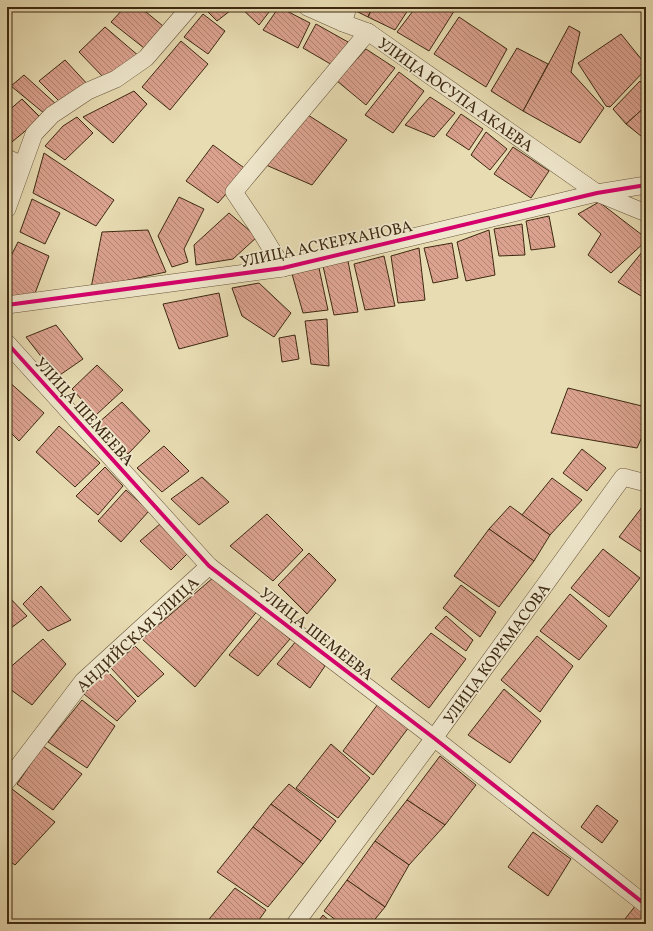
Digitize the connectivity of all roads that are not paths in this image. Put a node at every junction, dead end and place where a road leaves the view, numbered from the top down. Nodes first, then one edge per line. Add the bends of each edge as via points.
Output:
1 (190, 7) edge
2 (307, 7) edge
3 (346, 15) edge
4 (368, 32) junction
5 (14, 162) edge
6 (646, 185) edge
7 (597, 193) junction
8 (7, 209) edge
9 (646, 213) edge
10 (283, 268) junction
11 (7, 305) edge
12 (7, 343) edge
13 (646, 483) edge
14 (209, 566) junction
15 (434, 738) junction
16 (7, 781) edge
17 (646, 906) edge
18 (295, 924) edge

1 - 5 street via 146,58 116,79 88,91 52,115 34,134
2 - 3 street, УЛИЦА ЮСУПА АКАЕВА
3 - 4 street, УЛИЦА ЮСУПА АКАЕВА
4 - 7 street, УЛИЦА ЮСУПА АКАЕВА
4 - 10 street via 234,192
5 - 8 street
6 - 7 street, УЛИЦА АСКЕРХАНОВА
7 - 9 street, УЛИЦА ЮСУПА АКАЕВА
7 - 10 street, УЛИЦА АСКЕРХАНОВА
10 - 11 street, УЛИЦА АСКЕРХАНОВА
12 - 14 street, УЛИЦА ШЕМЕЕВА
13 - 15 street, УЛИЦА КОРКМАСОВА via 623,477
14 - 15 street, УЛИЦА ШЕМЕЕВА
14 - 16 street, АНДИЙСКАЯ УЛИЦА via 83,681
15 - 17 street, УЛИЦА ШЕМЕЕВА
15 - 18 street, УЛИЦА КОРКМАСОВА

